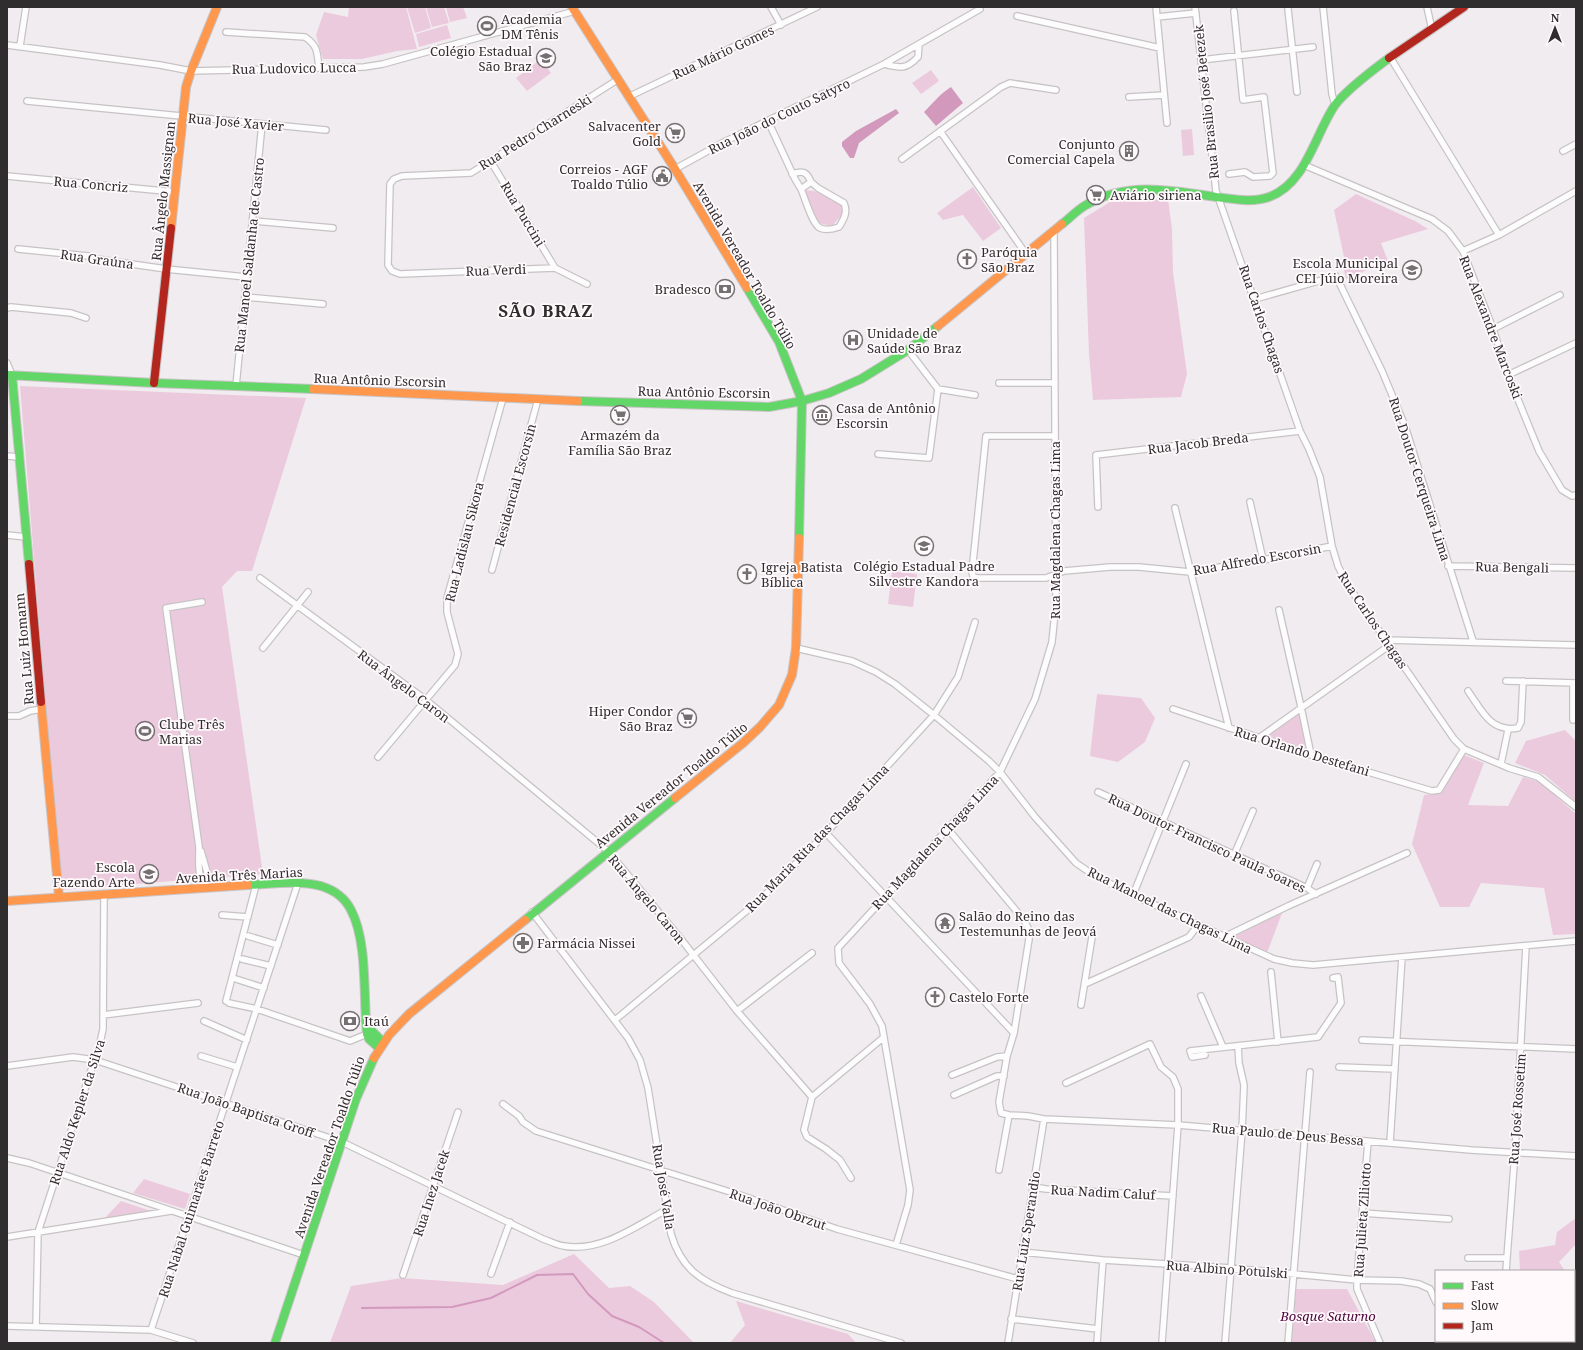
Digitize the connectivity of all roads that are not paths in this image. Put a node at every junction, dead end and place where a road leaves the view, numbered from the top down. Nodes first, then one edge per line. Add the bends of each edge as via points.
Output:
1 (26, 7) edge
2 (217, 7) edge
3 (771, 7) edge
4 (817, 7) edge
5 (1156, 7) edge
6 (1323, 7) edge
7 (1428, 7) edge
8 (1464, 7) edge
9 (574, 9) edge
10 (980, 9) dead end
11 (1288, 9) dead end
12 (1196, 10) edge
13 (1234, 11) dead end
14 (1017, 16) dead end
15 (1157, 17) junction
16 (781, 24) junction
17 (1432, 30) junction
18 (226, 32) dead end
19 (919, 44) junction
20 (7, 45) edge
21 (20, 46) junction
22 (1313, 47) dead end
23 (1160, 48) junction
24 (1292, 49) junction
25 (1238, 56) junction
26 (1390, 57) junction
27 (1201, 60) junction
28 (884, 64) junction
29 (319, 68) junction
30 (191, 71) junction
31 (617, 80) junction
32 (1056, 90) dead end
33 (1297, 92) dead end
34 (1164, 94) junction
35 (628, 97) junction
36 (1129, 97) dead end
37 (27, 102) dead end
38 (1335, 104) junction
39 (183, 117) junction
40 (768, 121) junction
41 (1167, 123) dead end
42 (262, 124) junction
43 (326, 130) dead end
44 (940, 131) junction
45 (1576, 144) edge
46 (1563, 151) dead end
47 (902, 159) dead end
48 (490, 160) junction
49 (1304, 165) junction
50 (675, 169) junction
51 (792, 174) junction
52 (1229, 174) dead end
53 (7, 176) edge
54 (811, 182) junction
55 (801, 188) junction
56 (1576, 191) edge
57 (174, 192) junction
58 (1218, 197) junction
59 (253, 221) junction
60 (333, 228) dead end
61 (1054, 230) junction
62 (1499, 235) junction
63 (18, 249) dead end
64 (1463, 251) junction
65 (1026, 254) junction
66 (555, 268) junction
67 (166, 269) junction
68 (400, 274) joint
69 (246, 277) junction
70 (587, 284) dead end
71 (1560, 295) dead end
72 (245, 297) junction
73 (1255, 299) junction
74 (323, 304) dead end
75 (7, 308) edge
76 (86, 318) dead end
77 (1493, 329) junction
78 (1576, 343) edge
79 (908, 350) junction
80 (7, 363) edge
81 (9, 375) edge
82 (1508, 375) junction
83 (154, 383) junction
84 (999, 383) dead end
85 (1055, 383) junction
86 (236, 386) junction
87 (938, 389) junction
88 (975, 395) dead end
89 (503, 398) junction
90 (538, 399) junction
91 (802, 401) junction
92 (1300, 431) junction
93 (1055, 436) junction
94 (878, 454) dead end
95 (7, 456) edge
96 (19, 457) junction
97 (1576, 495) edge
98 (1250, 502) dead end
99 (1098, 507) dead end
100 (1175, 508) dead end
101 (7, 535) edge
102 (26, 537) junction
103 (1332, 546) junction
104 (1263, 560) junction
105 (1448, 566) junction
106 (1576, 568) edge
107 (492, 570) dead end
108 (1190, 572) junction
109 (1056, 574) junction
110 (260, 578) dead end
111 (308, 592) dead end
112 (202, 602) dead end
113 (297, 606) junction
114 (1279, 610) dead end
115 (975, 622) dead end
116 (1473, 641) junction
117 (1388, 642) junction
118 (1576, 645) edge
119 (263, 648) dead end
120 (796, 648) junction
121 (1506, 681) dead end
122 (1523, 681) junction
123 (1575, 683) edge
124 (1468, 691) dead end
125 (426, 700) junction
126 (1301, 707) junction
127 (42, 709) junction
128 (1172, 709) dead end
129 (934, 715) junction
130 (7, 716) edge
131 (1573, 720) dead end
132 (1229, 728) junction
133 (1508, 730) junction
134 (1259, 738) junction
135 (1464, 749) junction
136 (1310, 755) junction
137 (378, 757) dead end
138 (1186, 764) dead end
139 (1501, 764) junction
140 (1000, 772) junction
141 (1098, 792) dead end
142 (1576, 807) edge
143 (1253, 811) dead end
144 (1163, 822) junction
145 (947, 828) junction
146 (826, 833) junction
147 (608, 852) junction
148 (1407, 853) dead end
149 (1234, 855) junction
150 (1317, 864) dead end
151 (298, 883) junction
152 (256, 885) junction
153 (205, 888) junction
154 (1307, 888) junction
155 (1316, 894) junction
156 (104, 895) junction
157 (1133, 895) junction
158 (885, 896) junction
159 (59, 897) junction
160 (7, 901) edge
161 (532, 912) junction
162 (222, 915) dead end
163 (248, 918) junction
164 (1198, 925) junction
165 (248, 936) dead end
166 (1092, 937) dead end
167 (1224, 937) junction
168 (1576, 941) edge
169 (278, 945) junction
170 (1526, 946) junction
171 (812, 953) dead end
172 (694, 956) junction
173 (1402, 957) junction
174 (242, 959) dead end
175 (271, 966) junction
176 (1271, 972) dead end
177 (1333, 978) dead end
178 (236, 979) dead end
179 (1085, 984) junction
180 (264, 988) junction
181 (1202, 996) dead end
182 (198, 1003) dead end
183 (1082, 1005) dead end
184 (257, 1009) junction
185 (738, 1011) junction
186 (104, 1015) junction
187 (366, 1020) junction
188 (615, 1020) junction
189 (204, 1021) dead end
190 (367, 1034) junction
191 (1014, 1034) junction
192 (884, 1037) junction
193 (247, 1040) junction
194 (1362, 1040) dead end
195 (1397, 1040) junction
196 (1278, 1042) junction
197 (381, 1045) junction
198 (1238, 1046) junction
199 (1521, 1046) junction
200 (1223, 1047) junction
201 (1576, 1050) edge
202 (1205, 1055) dead end
203 (202, 1056) dead end
204 (1007, 1056) junction
205 (94, 1060) junction
206 (7, 1066) edge
207 (238, 1067) junction
208 (1339, 1067) dead end
209 (1395, 1069) junction
210 (1310, 1072) dead end
211 (952, 1075) dead end
212 (1004, 1076) junction
213 (1066, 1083) dead end
214 (954, 1095) dead end
215 (812, 1097) junction
216 (226, 1104) junction
217 (503, 1104) dead end
218 (458, 1112) dead end
219 (1009, 1115) junction
220 (1044, 1119) junction
221 (1178, 1125) junction
222 (1242, 1131) junction
223 (1304, 1136) junction
224 (1368, 1141) junction
225 (342, 1142) junction
226 (1390, 1143) junction
227 (1515, 1152) junction
228 (1576, 1156) edge
229 (7, 1158) edge
230 (661, 1170) junction
231 (999, 1170) dead end
232 (58, 1173) junction
233 (851, 1178) dead end
234 (433, 1185) junction
235 (1033, 1187) junction
236 (1173, 1196) junction
237 (666, 1210) junction
238 (172, 1211) junction
239 (1362, 1212) junction
240 (188, 1216) junction
241 (1449, 1219) dead end
242 (510, 1222) junction
243 (38, 1232) junction
244 (7, 1237) edge
245 (896, 1245) junction
246 (1022, 1252) junction
247 (304, 1255) junction
248 (1468, 1258) dead end
249 (1506, 1258) junction
250 (1103, 1260) junction
251 (1169, 1265) junction
252 (1232, 1268) junction
253 (1506, 1270) edge
254 (491, 1274) dead end
255 (1293, 1274) junction
256 (403, 1275) dead end
257 (1018, 1279) junction
258 (1357, 1280) junction
259 (1435, 1300) edge
260 (1011, 1319) junction
261 (7, 1326) edge
262 (36, 1327) junction
263 (1098, 1329) junction
264 (151, 1330) junction
265 (193, 1343) edge
266 (275, 1343) edge
267 (901, 1343) edge
268 (1008, 1343) edge
269 (1097, 1343) edge
270 (1162, 1343) edge
271 (1225, 1343) edge
272 (1288, 1343) edge
273 (1380, 1343) edge

1 - 21 street
2 - 30 main road, Rua Ângelo Massignan
3 - 16 street
4 - 16 street, Rua Mário Gomes
5 - 15 street
6 - 38 street
7 - 17 street
8 - 17 main road, Rua Antônio Escorsin
9 - 29 street, Rua Ludovico Lucca via 383,64
9 - 31 main road, Avenida Vereador Toaldo Túlio
10 - 19 street, Rua João do Couto Satyro
11 - 24 street
12 - 15 street
12 - 27 street, Rua Brasilio José Betezek
13 - 25 street
14 - 23 street
15 - 23 street
16 - 35 street, Rua Mário Gomes
17 - 26 main road, Rua Antônio Escorsin
18 - 29 street via 305,37 314,43
19 - 28 street, Rua João do Couto Satyro
19 - 28 street via 918,57 911,65 900,68
20 - 21 street, Rua Ludovico Lucca
21 - 30 street, Rua Ludovico Lucca
22 - 24 street
23 - 34 street
24 - 25 street
24 - 33 street
25 - 27 street
25 - 52 street via 1243,100 1264,98 1273,173 1270,176 1253,177 1245,172
26 - 38 main road, Rua Antônio Escorsin via 1359,80
26 - 62 street
27 - 58 street, Rua Brasilio José Betezek
28 - 40 street, Rua João do Couto Satyro
29 - 30 street, Rua Ludovico Lucca
30 - 39 main road, Rua Ângelo Massignan via 186,87
31 - 35 main road, Avenida Vereador Toaldo Túlio
31 - 48 street, Rua Pedro Charneski
32 - 44 street via 1010,84 1001,87
34 - 36 street
34 - 41 street
35 - 50 main road, Avenida Vereador Toaldo Túlio
37 - 39 street, Rua José Xavier
38 - 49 main road, Rua Antônio Escorsin
39 - 42 street, Rua José Xavier
39 - 57 main road, Rua Ângelo Massignan
40 - 50 street, Rua João do Couto Satyro
40 - 51 street
42 - 43 street, Rua José Xavier
42 - 59 street, Rua Manoel Saldanha de Castro
44 - 47 street
44 - 65 street
45 - 46 street
48 - 66 street, Rua Puccini
48 - 68 street, Rua Pedro Charneski via 471,173 402,176 390,184 388,265 392,271
49 - 58 main road, Rua Antônio Escorsin via 1285,189 1269,197 1245,201
49 - 64 street, Rua Alexandre Marcoski via 1432,219 1448,231
50 - 91 main road, Avenida Vereador Toaldo Túlio via 779,342
51 - 54 street via 804,172
51 - 55 street
53 - 57 street, Rua Concriz
54 - 55 street
54 - 55 street via 844,203 845,216 839,227 830,230 820,228
56 - 62 street
57 - 67 main road, Rua Ângelo Massignan
58 - 61 main road, Rua Antônio Escorsin via 1152,189 1109,194 1085,205
58 - 73 street, Rua Carlos Chagas
59 - 60 street
59 - 69 street, Rua Manoel Saldanha de Castro
61 - 65 main road, Rua Antônio Escorsin
61 - 85 street, Rua Magdalena Chagas Lima
62 - 64 street
63 - 67 street, Rua Graúna via 88,256
64 - 77 street, Rua Alexandre Marcoski
65 - 79 main road, Rua Antônio Escorsin
66 - 68 street, Rua Verdi
66 - 70 street, Rua Verdi
67 - 69 street, Rua Graúna
67 - 83 main road, Rua Ângelo Massignan
69 - 72 street, Rua Manoel Saldanha de Castro
71 - 77 street
72 - 74 street
72 - 86 street, Rua Manoel Saldanha de Castro
73 - 92 street, Rua Carlos Chagas
73 - 105 street, Rua Doutor Cerqueira Lima via 1336,276 1382,371 1405,426
75 - 76 street via 70,313
77 - 82 street, Rua Alexandre Marcoski
78 - 82 street
79 - 87 street
79 - 91 main road, Rua Antônio Escorsin via 861,379
80 - 81 street
81 - 83 main road, Rua Antônio Escorsin
81 - 96 main road, Rua Luiz Homann
82 - 97 street, Rua Alexandre Marcoski via 1539,451 1562,490 1572,496
83 - 86 main road, Rua Antônio Escorsin
84 - 85 street
85 - 93 street, Rua Magdalena Chagas Lima
86 - 89 main road, Rua Antônio Escorsin
87 - 88 street
87 - 94 street via 929,458
89 - 90 main road, Rua Antônio Escorsin
89 - 125 street, Rua Ladislau Sikora via 447,598 447,612 458,654 455,665
90 - 91 main road, Rua Antônio Escorsin via 769,407
90 - 107 street, Residencial Escorsin
91 - 120 main road, Avenida Vereador Toaldo Túlio
92 - 99 street, Rua Jacob Breda via 1096,455
92 - 103 street, Rua Carlos Chagas via 1320,477
93 - 109 street, Rua Magdalena Chagas Lima
93 - 109 street, Rua Alfredo Escorsin via 986,436 972,572 977,578 1046,578
95 - 96 street
96 - 102 main road, Rua Luiz Homann
98 - 104 street
100 - 108 street
101 - 102 street
102 - 127 main road, Rua Luiz Homann
103 - 104 street, Rua Alfredo Escorsin
103 - 117 street, Rua Carlos Chagas via 1347,584
104 - 108 street, Rua Alfredo Escorsin
105 - 106 street, Rua Bengali
105 - 116 street, Rua Doutor Cerqueira Lima
108 - 109 street, Rua Alfredo Escorsin via 1110,566
108 - 132 street
109 - 140 street, Rua Magdalena Chagas Lima via 1055,622 1048,655 1035,699
110 - 113 street, Rua Ângelo Caron
111 - 113 street
112 - 153 street via 166,608 199,847 207,872
113 - 119 street
113 - 125 street, Rua Ângelo Caron
114 - 126 street
115 - 129 street, Rua Maria Rita das Chagas Lima via 958,676
116 - 117 street
116 - 118 street
117 - 126 street
117 - 135 street, Rua Carlos Chagas via 1454,739
120 - 129 street, Rua Manoel das Chagas Lima via 852,661 876,672
120 - 147 main road, Avenida Vereador Toaldo Túlio via 792,675 779,705 760,727
121 - 122 street
122 - 123 street
122 - 133 street via 1521,722 1518,728
123 - 131 street
124 - 133 street via 1490,723
125 - 137 street, Rua Ladislau Sikora
125 - 147 street, Rua Ângelo Caron
126 - 134 street
126 - 136 street
127 - 130 street via 30,710 19,716
127 - 159 main road, Rua Luiz Homann
128 - 132 street, Rua Orlando Destefani
129 - 140 street, Rua Manoel das Chagas Lima
129 - 146 street, Rua Maria Rita das Chagas Lima
132 - 134 street, Rua Orlando Destefani
133 - 139 street
134 - 136 street, Rua Orlando Destefani
135 - 136 street, Rua Orlando Destefani via 1439,790 1432,791
135 - 139 street, Rua Carlos Chagas
138 - 144 street
139 - 142 street, Rua Carlos Chagas via 1538,777
140 - 145 street, Rua Magdalena Chagas Lima
140 - 157 street, Rua Manoel das Chagas Lima via 1076,863 1094,876
141 - 144 street, Rua Doutor Francisco Paula Soares
143 - 149 street
144 - 149 street, Rua Doutor Francisco Paula Soares
144 - 157 street
145 - 158 street, Rua Magdalena Chagas Lima
145 - 191 street via 1028,928 1029,938
146 - 158 street
146 - 172 street, Rua Maria Rita das Chagas Lima via 761,900
147 - 161 main road, Avenida Vereador Toaldo Túlio
147 - 172 street, Rua Ângelo Caron
148 - 155 street
149 - 154 street, Rua Doutor Francisco Paula Soares
150 - 154 street
151 - 152 main road, Avenida Três Marias
151 - 169 street, Rua Nabal Guimarães Barreto
151 - 187 main road, Avenida Três Marias via 334,892 352,910 359,936
152 - 153 main road, Avenida Três Marias
152 - 163 street
153 - 156 main road, Avenida Três Marias
154 - 155 street, Rua Doutor Francisco Paula Soares
155 - 167 street
156 - 159 main road, Avenida Três Marias
156 - 186 street, Rua Aldo Kepler da Silva
157 - 164 street, Rua Manoel das Chagas Lima
158 - 191 street
158 - 192 street, Rua Magdalena Chagas Lima via 838,948 839,964 870,1004 882,1026
159 - 160 main road, Avenida Três Marias
161 - 188 street, Rua José Valla
161 - 197 main road, Avenida Vereador Toaldo Túlio via 409,1013
162 - 163 street
163 - 184 street via 228,1002
164 - 167 street, Rua Manoel das Chagas Lima
164 - 179 street via 1189,937
165 - 169 street
166 - 179 street
167 - 173 street, Rua Manoel das Chagas Lima via 1292,964 1313,965
168 - 170 street, Rua Manoel das Chagas Lima
169 - 175 street, Rua Nabal Guimarães Barreto
170 - 173 street, Rua Manoel das Chagas Lima
170 - 199 street, Rua José Rossetim
171 - 185 street
172 - 185 street, Rua Ângelo Caron
172 - 188 street, Rua Maria Rita das Chagas Lima
173 - 195 street
174 - 175 street
175 - 180 street, Rua Nabal Guimarães Barreto
176 - 196 street
177 - 196 street via 1338,977 1341,1003 1318,1037
178 - 180 street
179 - 183 street
180 - 184 street, Rua Nabal Guimarães Barreto
181 - 200 street
182 - 186 street
184 - 190 street via 350,1041
184 - 193 street, Rua Nabal Guimarães Barreto
185 - 215 street, Rua Ângelo Caron
186 - 205 street, Rua Aldo Kepler da Silva via 102,1036
187 - 190 main road, Avenida Três Marias
187 - 197 main road, Avenida Três Marias
188 - 230 street, Rua José Valla via 635,1049 644,1073
189 - 193 street
190 - 197 main road via 369,1039
191 - 204 street
192 - 215 street
192 - 245 street via 910,1190
193 - 207 street, Rua Nabal Guimarães Barreto
194 - 195 street
195 - 199 street
195 - 209 street
196 - 198 street
197 - 225 main road, Avenida Vereador Toaldo Túlio via 366,1074
198 - 200 street
198 - 222 street via 1239,1066 1244,1085
199 - 201 street
199 - 227 street, Rua José Rossetim
200 - 202 street via 1190,1051 1192,1057
203 - 207 street
204 - 211 street via 997,1057
204 - 212 street
205 - 206 street, Rua João Baptista Groff via 73,1057
205 - 216 street, Rua João Baptista Groff
205 - 232 street, Rua Aldo Kepler da Silva
207 - 216 street, Rua Nabal Guimarães Barreto
208 - 209 street
209 - 226 street
210 - 223 street
212 - 214 street via 997,1076
212 - 219 street, Rua Paulo de Deus Bessa via 999,1102 1001,1113
213 - 221 street via 1150,1044 1161,1067 1173,1077 1178,1089
215 - 233 street via 804,1130 806,1137 840,1160
216 - 225 street, Rua João Baptista Groff
216 - 240 street, Rua Nabal Guimarães Barreto
217 - 230 street, Rua João Obrzut via 540,1133
218 - 234 street, Rua Inez Jacek
219 - 220 street, Rua Paulo de Deus Bessa
219 - 231 street
220 - 221 street, Rua Paulo de Deus Bessa
220 - 235 street, Rua Luiz Sperandio
221 - 222 street, Rua Paulo de Deus Bessa
221 - 236 street
222 - 223 street, Rua Paulo de Deus Bessa
222 - 252 street
223 - 224 street, Rua Paulo de Deus Bessa
223 - 255 street
224 - 226 street, Rua Paulo de Deus Bessa
224 - 239 street, Rua Julieta Ziliotto
225 - 234 street, Rua João Baptista Groff
225 - 247 main road, Avenida Vereador Toaldo Túlio
226 - 227 street, Rua Paulo de Deus Bessa
227 - 228 street, Rua Paulo de Deus Bessa
227 - 249 street, Rua José Rossetim
229 - 232 street
230 - 237 street, Rua José Valla
230 - 245 street, Rua João Obrzut via 837,1229
232 - 238 street
232 - 243 street, Rua Aldo Kepler da Silva
234 - 242 street, Rua João Baptista Groff
234 - 256 street, Rua Inez Jacek
235 - 236 street, Rua Nadim Caluf
235 - 246 street, Rua Luiz Sperandio
236 - 251 street
237 - 242 street, Rua João Baptista Groff via 619,1236 585,1246 563,1246 553,1243
237 - 267 street, Rua José Valla via 673,1240 682,1260 696,1276 732,1293
238 - 240 street
238 - 243 street
239 - 241 street
239 - 258 street, Rua Julieta Ziliotto
240 - 247 street
240 - 264 street, Rua Nabal Guimarães Barreto
242 - 254 street
243 - 244 street
243 - 262 street, Rua Aldo Kepler da Silva
245 - 257 street, Rua João Obrzut
246 - 250 street, Rua Albino Potulski
246 - 257 street, Rua Luiz Sperandio
247 - 266 main road, Avenida Vereador Toaldo Túlio
248 - 249 street
249 - 253 street, Rua José Rossetim
250 - 251 street, Rua Albino Potulski
250 - 263 street
251 - 252 street, Rua Albino Potulski
251 - 270 street
252 - 255 street, Rua Albino Potulski
252 - 271 street
255 - 258 street, Rua Albino Potulski
255 - 272 street
257 - 260 street, Rua Luiz Sperandio
258 - 259 street, Rua Albino Potulski via 1419,1284 1430,1289
258 - 273 street, Rua Julieta Ziliotto via 1358,1289
260 - 263 street
260 - 268 street, Rua Luiz Sperandio
261 - 262 street
262 - 264 street
263 - 269 street
264 - 265 street

